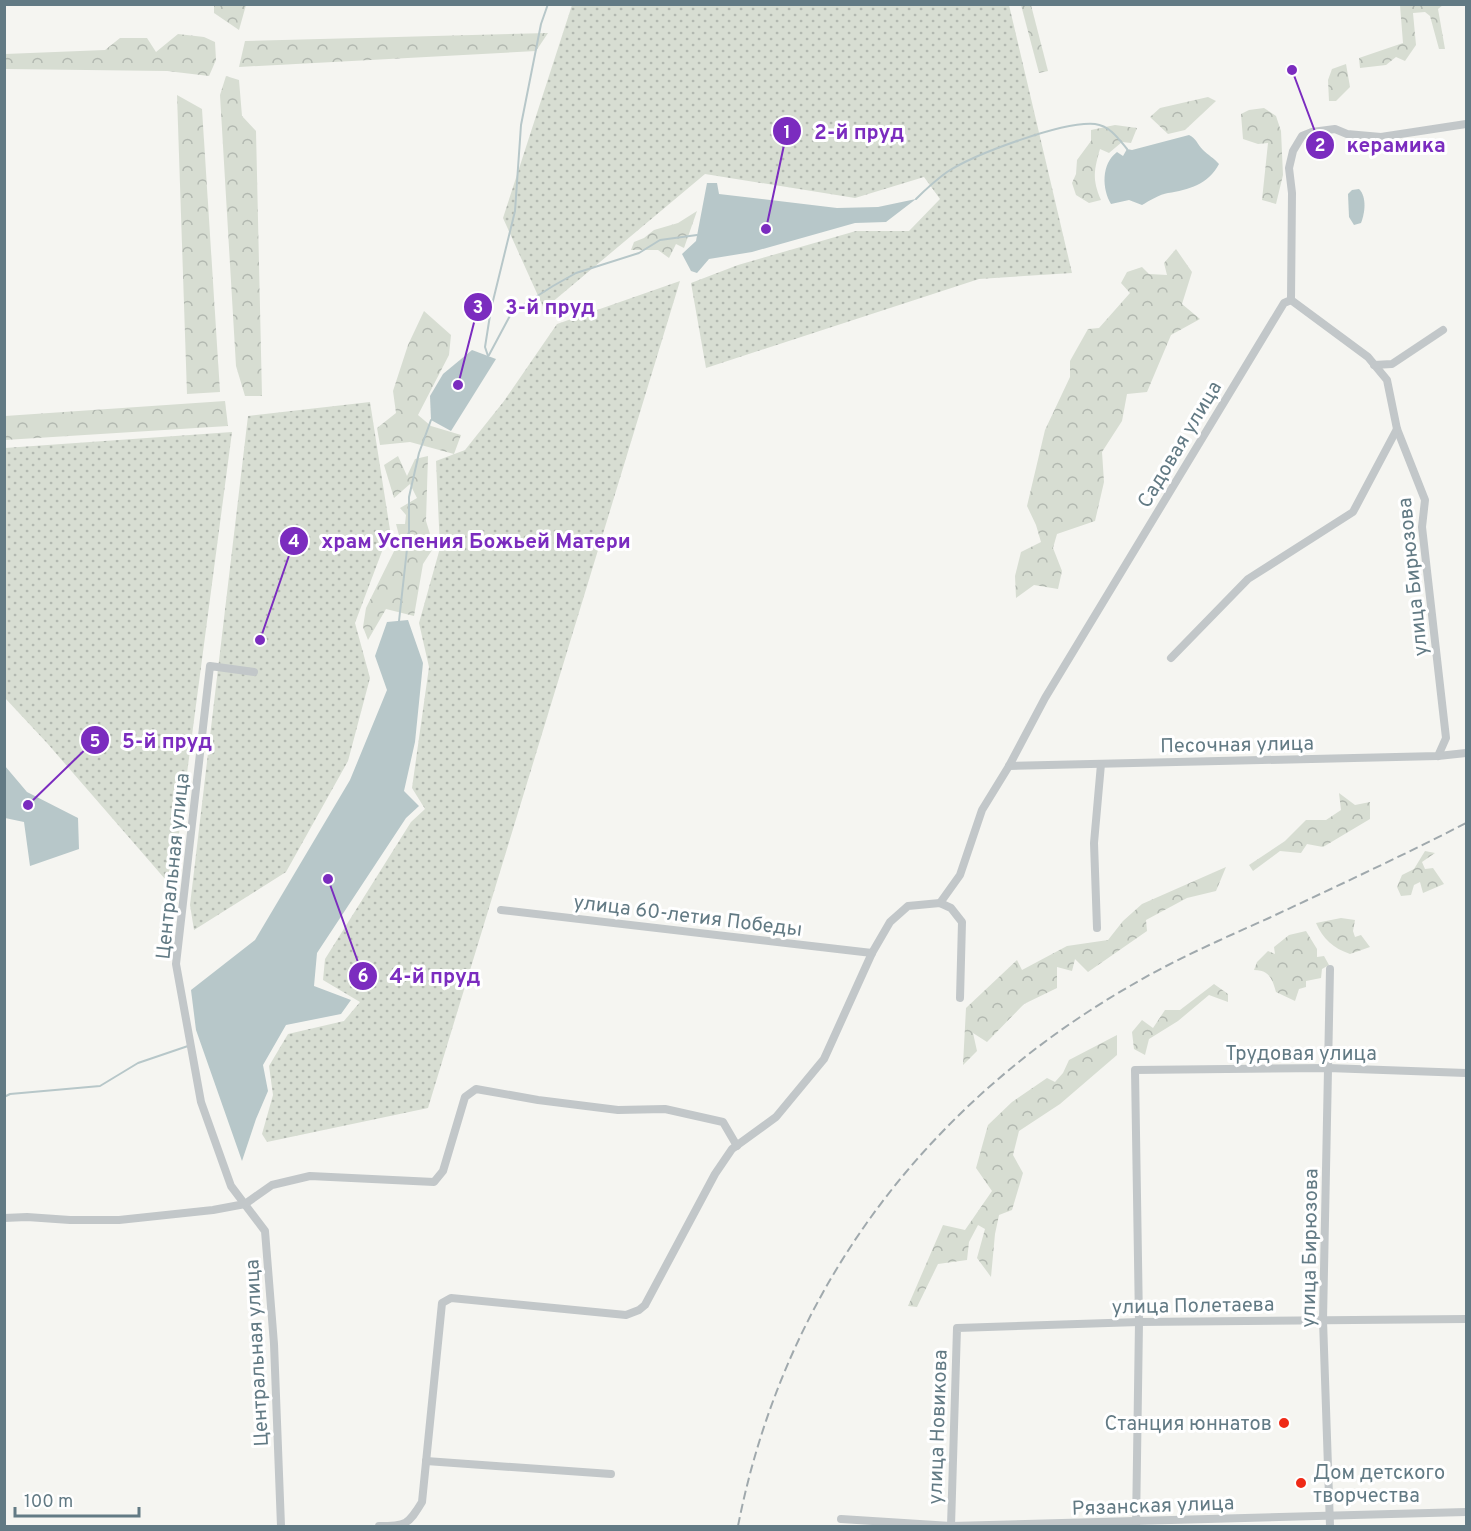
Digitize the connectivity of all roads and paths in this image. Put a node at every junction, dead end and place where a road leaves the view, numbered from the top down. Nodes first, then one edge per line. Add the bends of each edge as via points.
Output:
1 (1467, 124) edge
2 (1291, 300) junction
3 (1443, 330) dead end
4 (1374, 365) junction
5 (1397, 429) junction
6 (1172, 658) dead end
7 (254, 672) dead end
8 (1467, 753) edge
9 (1438, 756) junction
10 (1101, 764) junction
11 (1009, 766) junction
12 (940, 903) junction
13 (501, 910) dead end
14 (1097, 928) dead end
15 (872, 954) junction
16 (1330, 969) dead end
17 (960, 998) dead end
18 (1328, 1068) junction
19 (1467, 1073) edge
20 (737, 1146) junction
21 (245, 1204) junction
22 (4, 1218) edge
23 (1467, 1319) edge
24 (1323, 1320) junction
25 (1140, 1322) junction
26 (957, 1328) joint
27 (426, 1461) junction
28 (611, 1474) dead end
29 (1467, 1512) edge
30 (1330, 1516) junction
31 (841, 1519) dead end
32 (1136, 1524) edge
33 (951, 1526) edge
34 (281, 1527) edge
35 (379, 1527) edge
36 (1330, 1527) edge

1 - 2 street via 1381,137 1335,129 1302,136 1289,168
2 - 4 street, улица Бирюзова
2 - 11 street, Садовая улица via 1284,303 1259,343 1045,698
3 - 4 street via 1392,364
4 - 5 street, улица Бирюзова via 1387,380
5 - 6 street via 1353,512 1248,579
5 - 9 street, улица Бирюзова via 1425,500 1422,527 1446,738
7 - 21 street, Центральная улица via 210,666 176,964 201,1102 231,1186
8 - 9 street, Песочная улица
9 - 10 street, Песочная улица
10 - 11 street, Песочная улица
10 - 14 street via 1094,843
11 - 12 street, Садовая улица via 981,810 960,875
12 - 15 street via 908,906 890,922
12 - 17 street via 951,908 962,922
13 - 15 street, улица 60-летия Победы
15 - 20 street via 824,1059 776,1117
16 - 18 street, улица Бирюзова
18 - 19 street, Трудовая улица
18 - 24 street, улица Бирюзова
18 - 25 street, Трудовая улица via 1135,1070
20 - 21 street via 723,1122 708,1118 665,1109 618,1110 476,1089 465,1097 443,1171 434,1182 310,1176 272,1185
20 - 27 street via 715,1174 639,1310 626,1315 451,1298 442,1303
21 - 22 street via 119,1220
21 - 34 street, Центральная улица via 265,1232
23 - 24 street, улица Полетаева
24 - 25 street, улица Полетаева
24 - 30 street, улица Бирюзова
25 - 26 street, улица Полетаева
25 - 32 street
26 - 33 street, улица Новикова
27 - 28 street
27 - 35 street via 422,1502 410,1521
29 - 30 street, Рязанская улица
30 - 32 street, Рязанская улица
30 - 36 street, улица Бирюзова
31 - 33 street, Рязанская улица
32 - 33 street, Рязанская улица

